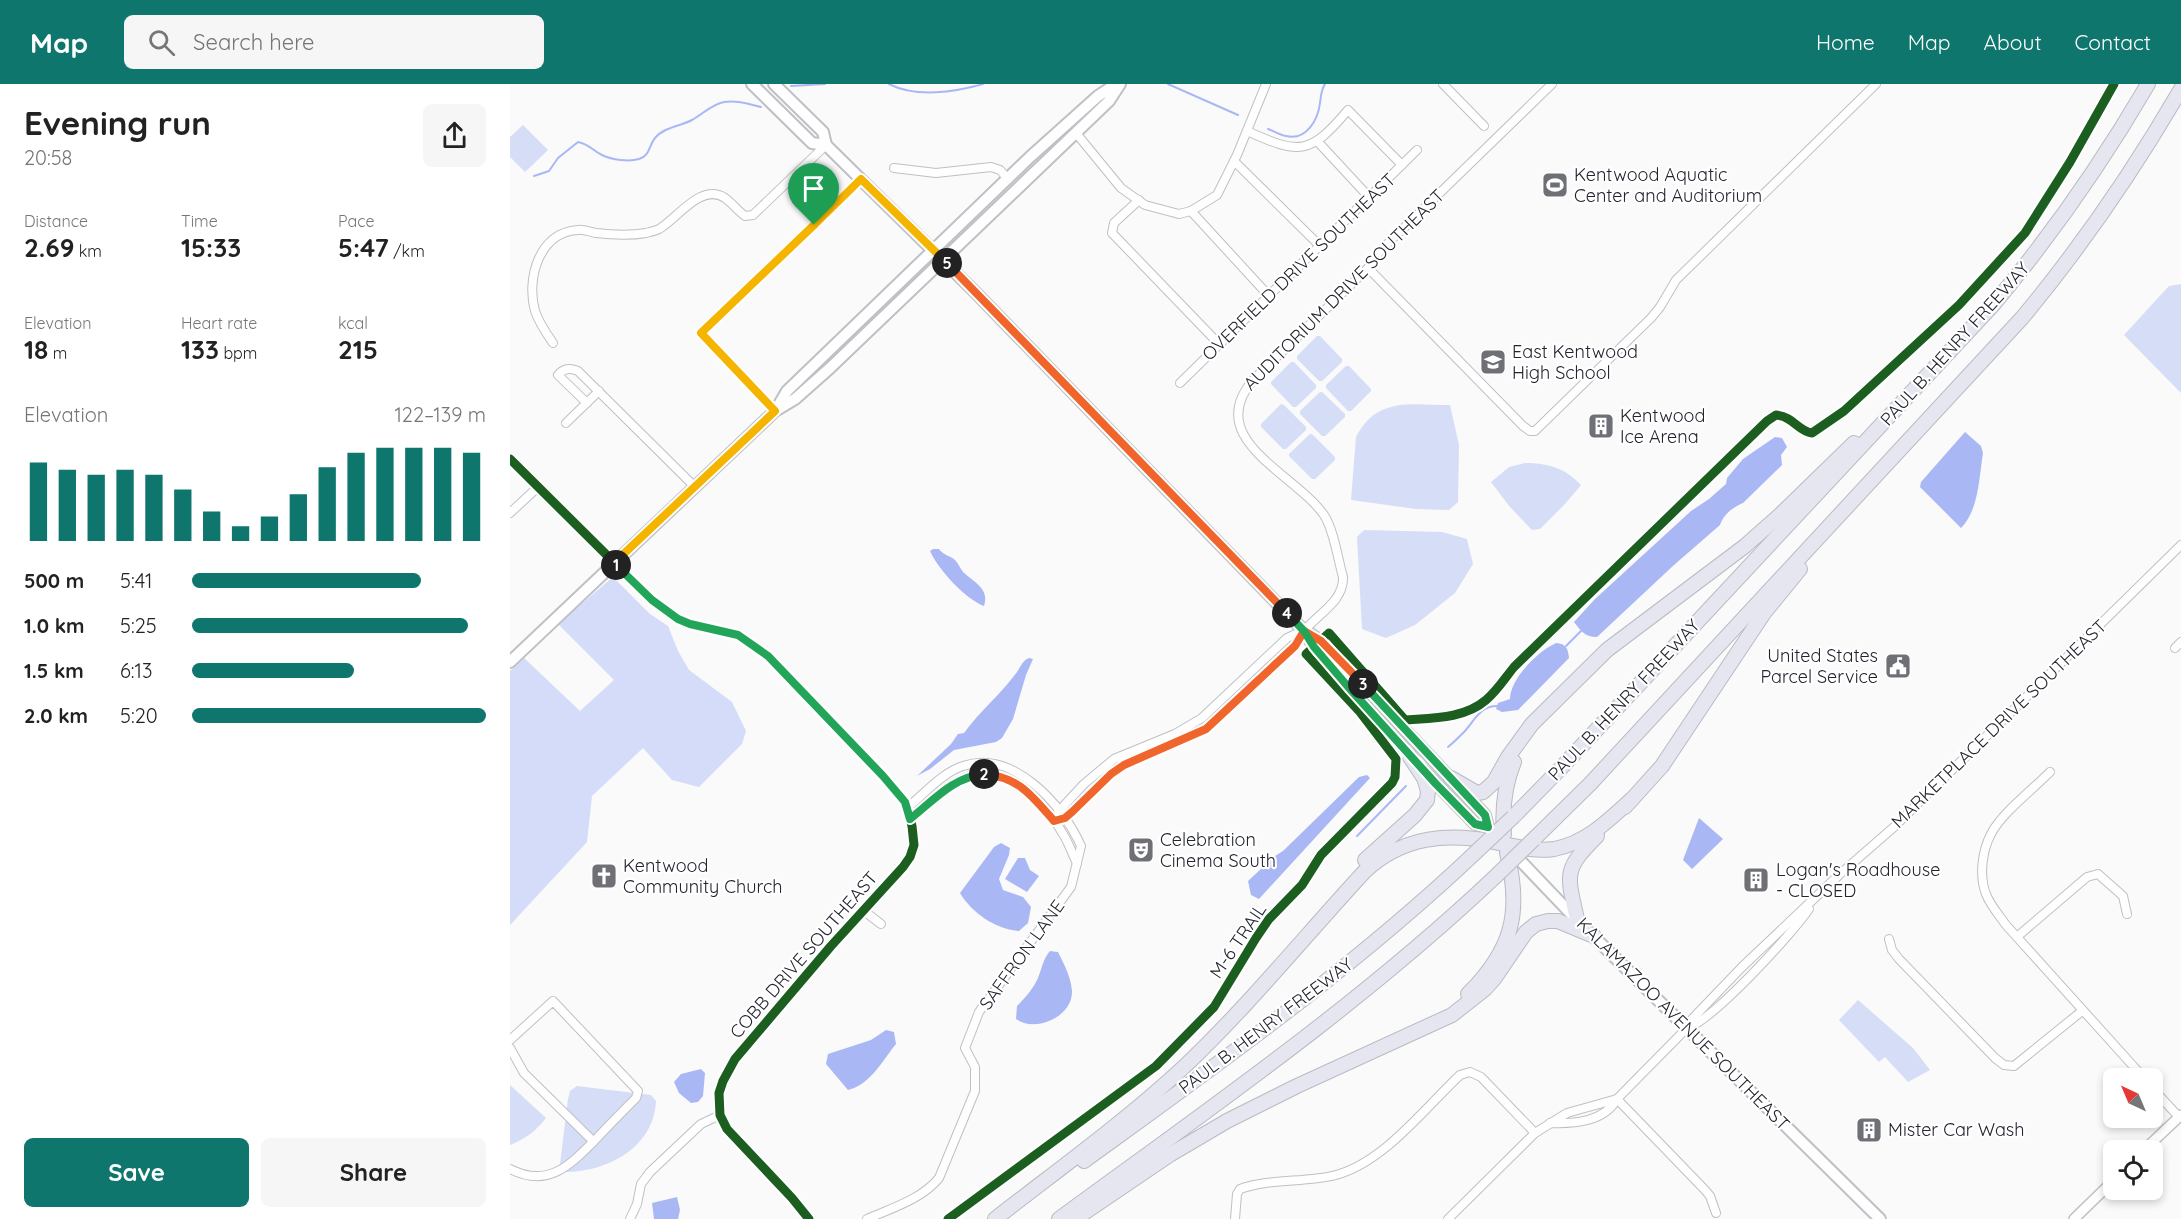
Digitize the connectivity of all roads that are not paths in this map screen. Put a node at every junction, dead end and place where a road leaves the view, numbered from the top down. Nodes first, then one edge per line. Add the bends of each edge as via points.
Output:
1 (752, 84) edge
2 (774, 84) edge
3 (1118, 84) edge
4 (1266, 84) edge
5 (1443, 84) edge
6 (1552, 84) edge
7 (1876, 84) edge
8 (2148, 84) edge
9 (2181, 89) edge
10 (805, 115) junction
11 (787, 118) junction
12 (1484, 126) dead end
13 (1247, 131) junction
14 (1076, 133) junction
15 (1318, 142) junction
16 (826, 145) junction
17 (1417, 150) dead end
18 (1234, 161) junction
19 (1024, 163) junction
20 (1402, 165) junction
21 (894, 168) dead end
22 (861, 179) junction
23 (1008, 179) junction
24 (1017, 190) junction
25 (1369, 197) junction
26 (1139, 200) junction
27 (1191, 211) junction
28 (1320, 246) junction
29 (933, 250) junction
30 (944, 261) junction
31 (1368, 268) junction
32 (1269, 296) junction
33 (855, 326) junction
34 (1966, 335) junction
35 (553, 343) dead end
36 (1219, 344) junction
37 (855, 345) junction
38 (1985, 359) junction
39 (1180, 383) dead end
40 (599, 391) junction
41 (586, 403) junction
42 (775, 411) junction
43 (566, 423) dead end
44 (510, 459) edge
45 (537, 487) junction
46 (695, 487) junction
47 (510, 513) edge
48 (2181, 545) edge
49 (614, 563) junction
50 (1304, 631) junction
51 (510, 662) edge
52 (1557, 699) junction
53 (1406, 751) junction
54 (2050, 772) dead end
55 (1451, 778) junction
56 (1631, 800) junction
57 (907, 808) junction
58 (1059, 810) junction
59 (1065, 818) junction
60 (910, 819) junction
61 (1054, 821) junction
62 (1488, 827) junction
63 (1504, 845) junction
64 (1077, 863) junction
65 (864, 911) junction
66 (2127, 914) dead end
67 (1577, 919) junction
68 (881, 924) dead end
69 (1594, 936) junction
70 (2018, 936) junction
71 (1888, 939) dead end
72 (1295, 948) junction
73 (2082, 1011) junction
74 (1687, 1028) junction
75 (510, 1040) edge
76 (1388, 1044) junction
77 (510, 1048) edge
78 (2135, 1068) edge
79 (1617, 1099) junction
80 (2163, 1099) edge
81 (720, 1115) junction
82 (2180, 1116) edge
83 (1535, 1132) junction
84 (2155, 1140) edge
85 (593, 1141) junction
86 (510, 1169) edge
87 (2103, 1191) edge
88 (1716, 1212) dead end
89 (630, 1219) edge
90 (809, 1219) edge
91 (867, 1219) edge
92 (995, 1219) edge
93 (1004, 1219) edge
94 (1059, 1219) edge
95 (1075, 1219) edge
96 (1235, 1219) edge
97 (1448, 1219) edge
98 (1880, 1219) edge
99 (2074, 1219) edge

1 - 11 main road, KALAMAZOO AVENUE SOUTHEAST
2 - 10 main road, KALAMAZOO AVENUE SOUTHEAST
3 - 14 main road via 1108,101
3 - 19 main road via 1098,96
4 - 13 street
5 - 12 street
6 - 31 street, AUDITORIUM DRIVE SOUTHEAST via 1380,251
7 - 31 street via 1676,280 1651,318 1535,431 1515,418
8 - 34 highway, PAUL B. HENRY FREEWAY via 2078,196 2034,256
9 - 38 highway, PAUL B. HENRY FREEWAY via 2090,232
10 - 11 main road via 799,120
10 - 16 main road, KALAMAZOO AVENUE SOUTHEAST via 823,132
11 - 16 main road, KALAMAZOO AVENUE SOUTHEAST via 812,143
13 - 15 street via 1290,148 1305,148
13 - 18 street
14 - 24 main road
14 - 26 street via 1121,188
15 - 20 street via 1348,110
15 - 25 street
16 - 22 main road, KALAMAZOO AVENUE SOUTHEAST
16 - 35 street via 753,215 746,216 725,198 703,196 691,201 659,229 626,235 579,229 551,241 533,272 535,310
17 - 20 street, OVERFIELD DRIVE SOUTHEAST
18 - 27 street via 1217,195
18 - 28 street
19 - 23 main road
19 - 24 main road via 1027,170
20 - 25 street, OVERFIELD DRIVE SOUTHEAST
21 - 23 street via 936,173 991,168 1000,170
22 - 29 main road, KALAMAZOO AVENUE SOUTHEAST
22 - 42 street via 701,333
23 - 29 main road
24 - 30 main road
25 - 28 street, OVERFIELD DRIVE SOUTHEAST
26 - 27 street via 1179,214
26 - 36 street via 1114,223 1112,233
27 - 32 street
28 - 32 street, OVERFIELD DRIVE SOUTHEAST
29 - 30 main road, KALAMAZOO AVENUE SOUTHEAST
29 - 33 main road
30 - 37 main road
30 - 50 main road, KALAMAZOO AVENUE SOUTHEAST
31 - 50 street, AUDITORIUM DRIVE SOUTHEAST via 1254,379 1238,406 1240,429 1248,442 1320,510 1328,524 1342,587 1334,601
32 - 36 street, OVERFIELD DRIVE SOUTHEAST
33 - 37 main road
33 - 42 main road via 787,391
34 - 52 highway via 1780,515 1607,650
34 - 93 highway, PAUL B. HENRY FREEWAY, bridge via 1560,769 1476,852 1337,974
36 - 39 street, OVERFIELD DRIVE SOUTHEAST
37 - 42 main road via 795,399
38 - 56 highway via 1782,590 1666,761
38 - 94 highway, PAUL B. HENRY FREEWAY, bridge via 1590,784 1497,875 1347,1006
40 - 41 street
40 - 41 street via 578,370 560,372 558,375
40 - 46 street
41 - 43 street
42 - 46 main road
44 - 45 street
45 - 47 street
45 - 49 street
46 - 49 main road
48 - 74 street, MARKETPLACE DRIVE SOUTHEAST via 1894,827 1840,874 1728,997 1698,1024
49 - 51 main road
49 - 57 street via 678,619 738,635 768,656 883,776
50 - 53 main road, KALAMAZOO AVENUE SOUTHEAST
50 - 55 main road, KALAMAZOO AVENUE SOUTHEAST via 1321,641
50 - 58 street via 1287,638 1202,718 1175,734 1114,759
50 - 59 street via 1295,646 1206,729 1124,765
52 - 55 highway via 1528,729 1485,790 1474,792
52 - 63 highway via 1526,739 1508,777 1502,814
53 - 62 main road, KALAMAZOO AVENUE SOUTHEAST via 1475,824
53 - 72 highway via 1427,785 1424,805 1358,867
54 - 70 street via 1991,833 1984,856 1985,893
55 - 62 main road, KALAMAZOO AVENUE SOUTHEAST via 1485,815
56 - 63 highway via 1596,830 1570,844 1545,850
56 - 67 highway via 1572,864 1569,883
57 - 58 street, SAFFRON LANE via 950,772 982,763 1018,774
57 - 60 street, COBB DRIVE SOUTHEAST
58 - 59 street, SAFFRON LANE
58 - 61 street
59 - 61 street
59 - 64 street, SAFFRON LANE via 1081,846
60 - 61 street via 964,777 982,774 1007,778 1017,784
60 - 65 street, COBB DRIVE SOUTHEAST via 914,845 910,857
61 - 64 street
62 - 63 main road, KALAMAZOO AVENUE SOUTHEAST
63 - 67 main road, KALAMAZOO AVENUE SOUTHEAST
63 - 72 highway via 1445,837 1420,840 1396,849 1365,871
63 - 76 highway via 1515,905 1510,931 1498,957 1457,1004
64 - 91 street, SAFFRON LANE via 1071,887 979,1012 965,1048 975,1067 975,1091 939,1178 932,1188
65 - 68 street
65 - 81 street, COBB DRIVE SOUTHEAST via 735,1059 719,1093
66 - 70 street via 2123,896 2093,874
67 - 69 main road, KALAMAZOO AVENUE SOUTHEAST
69 - 74 main road, KALAMAZOO AVENUE SOUTHEAST
69 - 76 highway via 1558,921 1536,924 1476,998 1436,1023
70 - 73 street
71 - 73 street via 1899,958 2004,1065 2014,1066
72 - 92 highway via 1229,1022 1169,1080
73 - 78 street
74 - 79 street, MARKETPLACE DRIVE SOUTHEAST
74 - 98 main road, KALAMAZOO AVENUE SOUTHEAST
75 - 85 street via 553,1001 635,1087 636,1098
76 - 95 highway via 1227,1121
77 - 85 street via 524,1073
79 - 83 street, MARKETPLACE DRIVE SOUTHEAST via 1601,1115 1580,1122 1550,1123
79 - 88 street via 1705,1190
80 - 82 street
81 - 89 street via 701,1124 650,1172 641,1184 638,1204
81 - 90 street via 726,1129
82 - 84 street
83 - 96 street via 1481,1077 1470,1072 1460,1075 1393,1140 1362,1164 1337,1175 1240,1189
83 - 97 street
85 - 86 street via 568,1167 555,1173 523,1176
87 - 99 street

